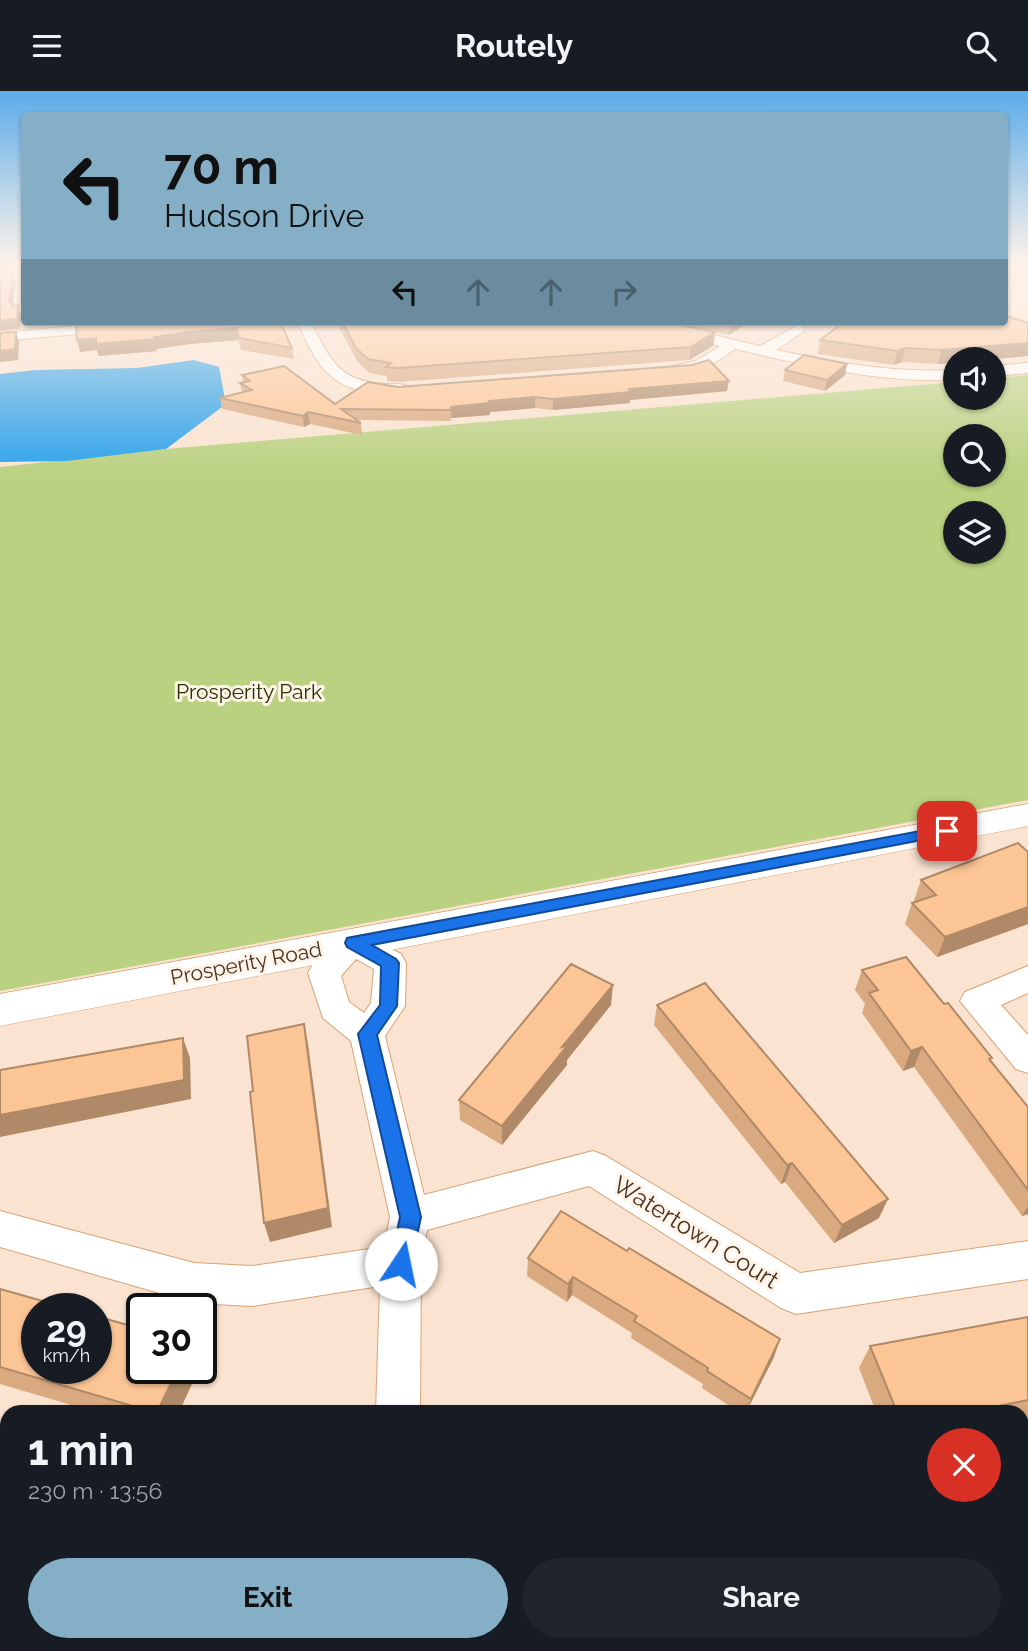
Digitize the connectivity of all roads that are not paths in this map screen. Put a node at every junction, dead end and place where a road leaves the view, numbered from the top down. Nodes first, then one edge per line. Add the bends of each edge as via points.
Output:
1 (310, 334) edge
2 (790, 334) edge
3 (695, 336) edge
4 (733, 344) junction
5 (763, 351) junction
6 (1028, 368) edge
7 (1006, 370) edge
8 (657, 372) edge
9 (943, 375) edge
10 (426, 388) edge
11 (1028, 815) edge
12 (354, 943) junction
13 (1028, 979) edge
14 (0, 1010) edge
15 (368, 1034) junction
16 (1028, 1059) edge
17 (410, 1217) junction
18 (0, 1229) edge
19 (1028, 1260) edge
20 (401, 1264) junction
21 (398, 1405) edge

1 - 10 street via 329,368 340,377 381,388
2 - 5 street
3 - 4 street
4 - 5 street
4 - 8 street via 701,365
5 - 9 street via 877,373
6 - 7 street
11 - 12 street, Prosperity Road
12 - 14 street, Prosperity Road
12 - 15 street via 390,963 388,1006
12 - 15 street via 324,973 335,1009
13 - 16 street via 978,1001
15 - 17 street
17 - 19 street, Watertown Court via 593,1168 796,1294
17 - 20 street
18 - 20 street via 194,1283 252,1286
20 - 21 street

